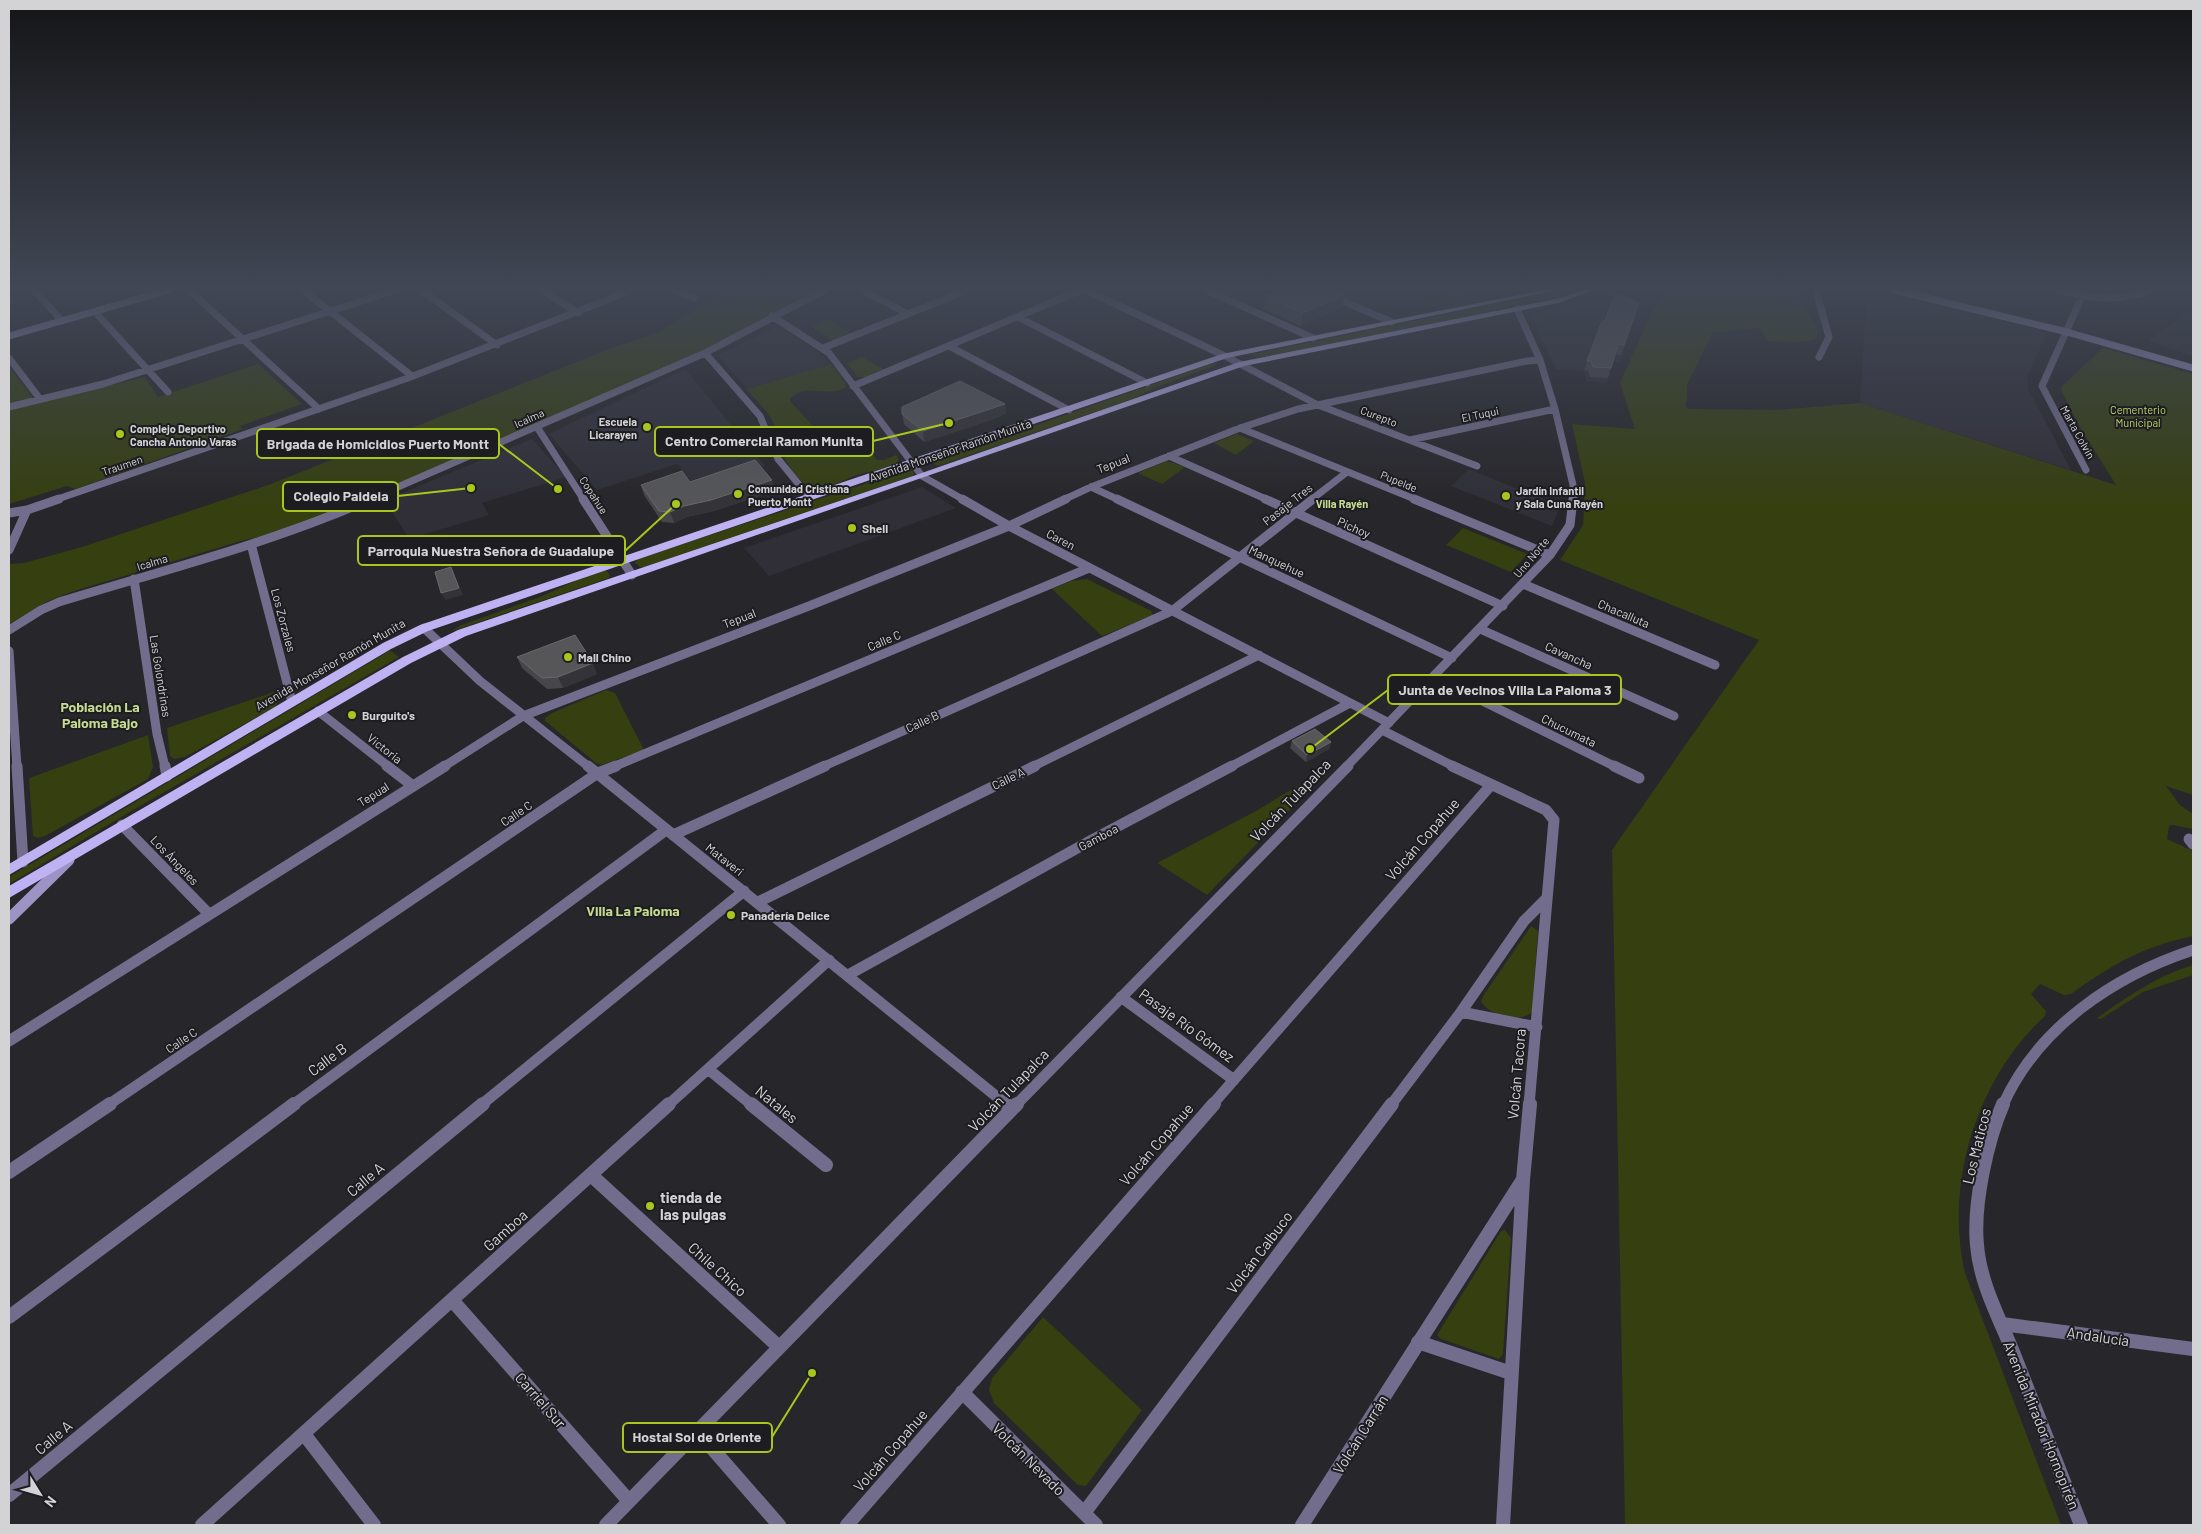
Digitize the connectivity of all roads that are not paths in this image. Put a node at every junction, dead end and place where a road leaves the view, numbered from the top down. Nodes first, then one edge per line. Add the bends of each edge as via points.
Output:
1 (12, 362) edge
2 (139, 362) edge
3 (174, 362) edge
4 (266, 362) edge
5 (394, 362) edge
6 (452, 362) edge
7 (686, 362) edge
8 (712, 362) edge
9 (834, 362) edge
10 (912, 362) edge
11 (978, 362) edge
12 (1105, 362) edge
13 (1209, 362) edge
14 (1237, 362) edge
15 (1254, 362) edge
16 (1523, 362) edge
17 (1540, 362) edge
18 (2053, 362) edge
19 (2176, 362) edge
20 (1242, 364) junction
21 (2193, 368) edge
22 (147, 370) junction
23 (412, 376) junction
24 (1147, 383) junction
25 (853, 386) junction
26 (168, 392) dead end
27 (40, 400) junction
28 (1318, 404) junction
29 (9, 407) edge
30 (319, 409) junction
31 (1555, 409) junction
32 (1069, 410) junction
33 (537, 427) junction
34 (1240, 428) junction
35 (1410, 440) junction
36 (1169, 456) junction
37 (912, 464) junction
38 (1477, 466) dead end
39 (2086, 470) dead end
40 (1347, 472) junction
41 (922, 476) junction
42 (1091, 487) junction
43 (810, 498) junction
44 (27, 510) junction
45 (9, 513) edge
46 (1295, 514) junction
47 (1009, 526) junction
48 (251, 544) junction
49 (9, 550) edge
50 (1550, 555) junction
51 (1240, 558) junction
52 (624, 560) junction
53 (1089, 568) junction
54 (632, 575) junction
55 (134, 579) junction
56 (1523, 584) junction
57 (1503, 606) junction
58 (1172, 611) junction
59 (424, 628) junction
60 (1480, 629) junction
61 (9, 630) edge
62 (438, 643) junction
63 (9, 651) edge
64 (1259, 656) junction
65 (1452, 658) junction
66 (1714, 665) dead end
67 (1434, 677) junction
68 (292, 702) junction
69 (1350, 703) junction
70 (318, 711) junction
71 (523, 716) junction
72 (1674, 716) dead end
73 (1386, 726) junction
74 (598, 773) junction
75 (167, 776) junction
76 (1639, 778) dead end
77 (1491, 785) junction
78 (413, 786) junction
79 (122, 825) junction
80 (669, 832) junction
81 (79, 850) junction
82 (23, 862) junction
83 (9, 870) edge
84 (744, 891) junction
85 (9, 892) edge
86 (1546, 899) junction
87 (758, 902) junction
88 (210, 914) junction
89 (9, 919) edge
90 (2193, 950) edge
91 (829, 960) junction
92 (848, 975) junction
93 (1121, 997) junction
94 (1461, 1012) junction
95 (1537, 1027) junction
96 (9, 1041) edge
97 (708, 1069) junction
98 (1234, 1080) junction
99 (1012, 1108) junction
100 (826, 1165) dead end
101 (9, 1172) edge
102 (591, 1175) junction
103 (1523, 1180) junction
104 (452, 1300) junction
105 (9, 1317) edge
106 (2002, 1324) junction
107 (1418, 1342) junction
108 (779, 1347) junction
109 (2193, 1349) edge
110 (1511, 1373) junction
111 (962, 1392) junction
112 (697, 1431) junction
113 (304, 1434) junction
114 (9, 1495) edge
115 (629, 1501) junction
116 (1084, 1513) junction
117 (202, 1525) edge
118 (374, 1525) edge
119 (606, 1525) edge
120 (779, 1525) edge
121 (847, 1525) edge
122 (1096, 1525) edge
123 (1302, 1525) edge
124 (1503, 1525) edge
125 (2081, 1525) edge

1 - 27 street
2 - 22 street
3 - 22 street
4 - 30 street
5 - 23 street
6 - 23 street, Traumen
7 - 33 street, Icalma
8 - 43 street via 760,416 778,459
9 - 25 street, Caren
10 - 25 street
11 - 32 street
12 - 24 street
13 - 24 main road, Avenida Monseñor Ramón Munita
14 - 20 street, Curepto
15 - 20 main road, Avenida Monseñor Ramón Munita
16 - 28 street, Tepual
17 - 31 street, Uno Norte
18 - 39 street, Marta Colvin via 2042,386
19 - 21 main road
20 - 28 street, Curepto
20 - 41 main road, Avenida Monseñor Ramón Munita
22 - 26 street
22 - 27 street
23 - 30 street, Traumen
24 - 32 main road, Avenida Monseñor Ramón Munita
25 - 37 street, Caren
27 - 29 street
28 - 34 street, Tepual
28 - 35 street, Curepto
30 - 44 street, Traumen
31 - 35 street, El Tuqui
31 - 50 street, Uno Norte via 1573,484 1573,504 1570,524
32 - 37 main road, Avenida Monseñor Ramón Munita
33 - 48 street, Icalma via 335,515
33 - 52 street, Copahue
34 - 36 street, Tepual
34 - 40 street, Pupelde
35 - 38 street, Curepto
36 - 42 street, Tepual
36 - 46 street, Pichoy
37 - 41 street, Caren
37 - 43 main road, Avenida Monseñor Ramón Munita
40 - 46 street, Pasaje Tres
40 - 50 street, Pupelde
41 - 47 street, Caren
41 - 54 main road, Avenida Monseñor Ramón Munita
42 - 47 street, Tepual
42 - 51 street, Manquehue
43 - 52 main road, Avenida Monseñor Ramón Munita
44 - 45 street, Traumen
44 - 49 street
46 - 51 street, Pasaje Tres
46 - 57 street, Pichoy
47 - 53 street, Caren
47 - 71 street, Tepual
48 - 55 street, Icalma
48 - 68 street, Los Zorzales
50 - 56 street, Uno Norte
51 - 58 street, Pasaje Tres
51 - 65 street, Manquehue
52 - 54 street, Copahue
52 - 59 main road, Avenida Monseñor Ramón Munita
53 - 58 street, Caren
53 - 74 street, Calle C
54 - 62 main road, Avenida Monseñor Ramón Munita
55 - 61 street, Icalma via 59,602
55 - 75 street, Las Golondrinas
56 - 57 street, Uno Norte
56 - 66 street, Chacalluta
57 - 60 street, Uno Norte
58 - 64 street, Caren
58 - 80 street, Calle B
59 - 62 street, Mataveri
59 - 68 main road, Avenida Monseñor Ramón Munita
60 - 65 street, Uno Norte
60 - 72 street, Cavancha
62 - 70 main road, Avenida Monseñor Ramón Munita
62 - 71 street, Mataveri
63 - 82 street
64 - 69 street, Caren
64 - 87 street, Calle A
65 - 67 street, Uno Norte
67 - 73 street, Volcán Tulapalca
67 - 76 street, Chucumata
68 - 75 main road, Avenida Monseñor Ramón Munita
69 - 73 street, Caren
69 - 92 street, Gamboa via 1090,841
70 - 78 street, Victoria
70 - 79 main road, Avenida Monseñor Ramón Munita
71 - 74 street, Mataveri
71 - 78 street, Tepual
73 - 77 street, Volcán Tacora
73 - 93 street, Volcán Tulapalca
74 - 80 street, Mataveri
74 - 101 street, Calle C
75 - 82 main road, Avenida Monseñor Ramón Munita
77 - 86 street, Volcán Tacora via 1546,810 1553,817
77 - 98 street, Volcán Copahue
78 - 88 street, Tepual
79 - 81 main road, Avenida Monseñor Ramón Munita
79 - 88 street, Los Ángeles
80 - 84 street, Mataveri
80 - 105 street, Calle B via 377,1042
81 - 85 main road, Avenida Monseñor Ramón Munita
81 - 89 main road, Avenida Monseñor Ramón Munita
82 - 83 main road, Avenida Monseñor Ramón Munita
84 - 87 street, Mataveri
84 - 114 street, Calle A
86 - 94 street, Volcán Calbuco via 1524,921
86 - 95 street, Volcán Tacora
87 - 91 street, Mataveri
88 - 96 street, Tepual
90 - 106 street, Los Maticos via 2147,968 2090,1002 2038,1050 2004,1103 1984,1167 1977,1225 1977,1247 1982,1268
91 - 92 street, Mataveri
91 - 97 street, Gamboa
92 - 99 street, Mataveri
93 - 98 street, Pasaje Río Gómez
93 - 99 street, Volcán Tulapalca
94 - 95 street
94 - 116 street, Volcán Calbuco
95 - 103 street, Volcán Tacora
97 - 100 street, Natales
97 - 102 street, Gamboa
98 - 111 street, Volcán Copahue
99 - 108 street, Volcán Tulapalca
102 - 104 street, Gamboa
102 - 108 street, Chile Chico
103 - 107 street, Volcán Carrán
103 - 110 street, Volcán Tacora
104 - 113 street, Gamboa
104 - 115 street, Carriel Sur
106 - 109 street, Andalucía
106 - 125 street, Avenida Mirador Hornopirén
107 - 110 street
107 - 123 street, Volcán Carrán
108 - 112 street, Volcán Tulapalca
110 - 124 street, Volcán Tacora
111 - 116 street, Volcán Nevado
111 - 121 street, Volcán Copahue
112 - 115 street, Volcán Tulapalca
112 - 120 street
113 - 117 street, Gamboa
113 - 118 street
115 - 119 street, Volcán Tulapalca
116 - 122 street, Volcán Nevado

